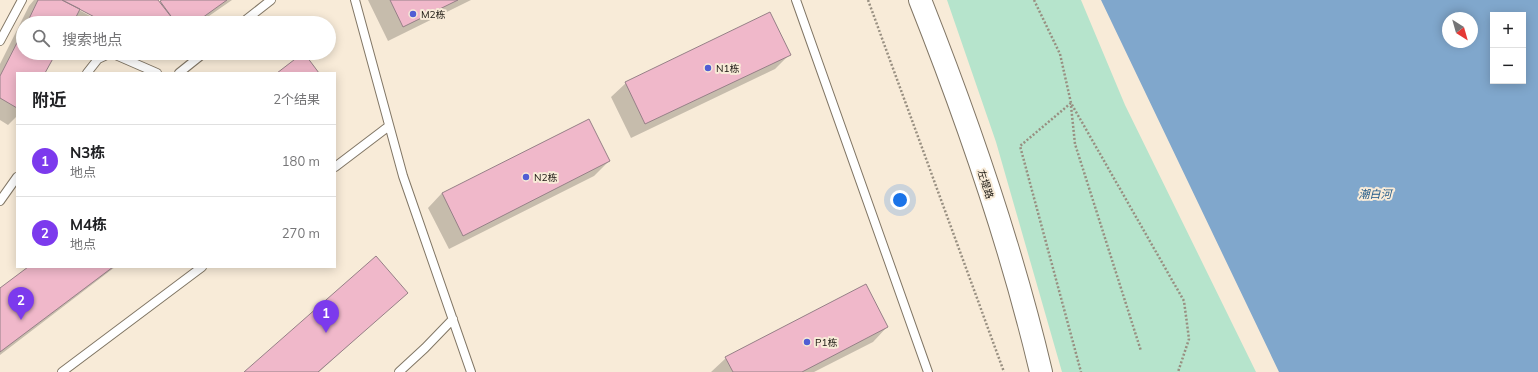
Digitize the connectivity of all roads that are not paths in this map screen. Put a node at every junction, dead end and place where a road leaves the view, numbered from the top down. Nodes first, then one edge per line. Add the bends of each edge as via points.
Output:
1 (22, 0) edge
2 (271, 0) edge
3 (355, 0) edge
4 (796, 0) edge
5 (920, 0) edge
6 (251, 16) edge
7 (0, 41) edge
8 (97, 60) edge
9 (127, 60) edge
10 (195, 60) edge
11 (88, 72) edge
12 (155, 72) edge
13 (179, 72) edge
14 (390, 126) junction
15 (336, 166) edge
16 (16, 178) edge
17 (0, 201) edge
18 (201, 268) edge
19 (452, 319) junction
20 (62, 372) edge
21 (399, 372) edge
22 (471, 372) edge
23 (928, 372) edge
24 (1041, 372) edge

1 - 7 lane
2 - 6 lane
3 - 14 lane
4 - 23 lane
5 - 24 street, 左堤路 via 957,94 1024,301
8 - 11 lane
9 - 12 lane
10 - 13 lane
14 - 15 lane
14 - 19 lane via 403,176
16 - 17 lane
18 - 20 lane
19 - 21 lane
19 - 22 lane

